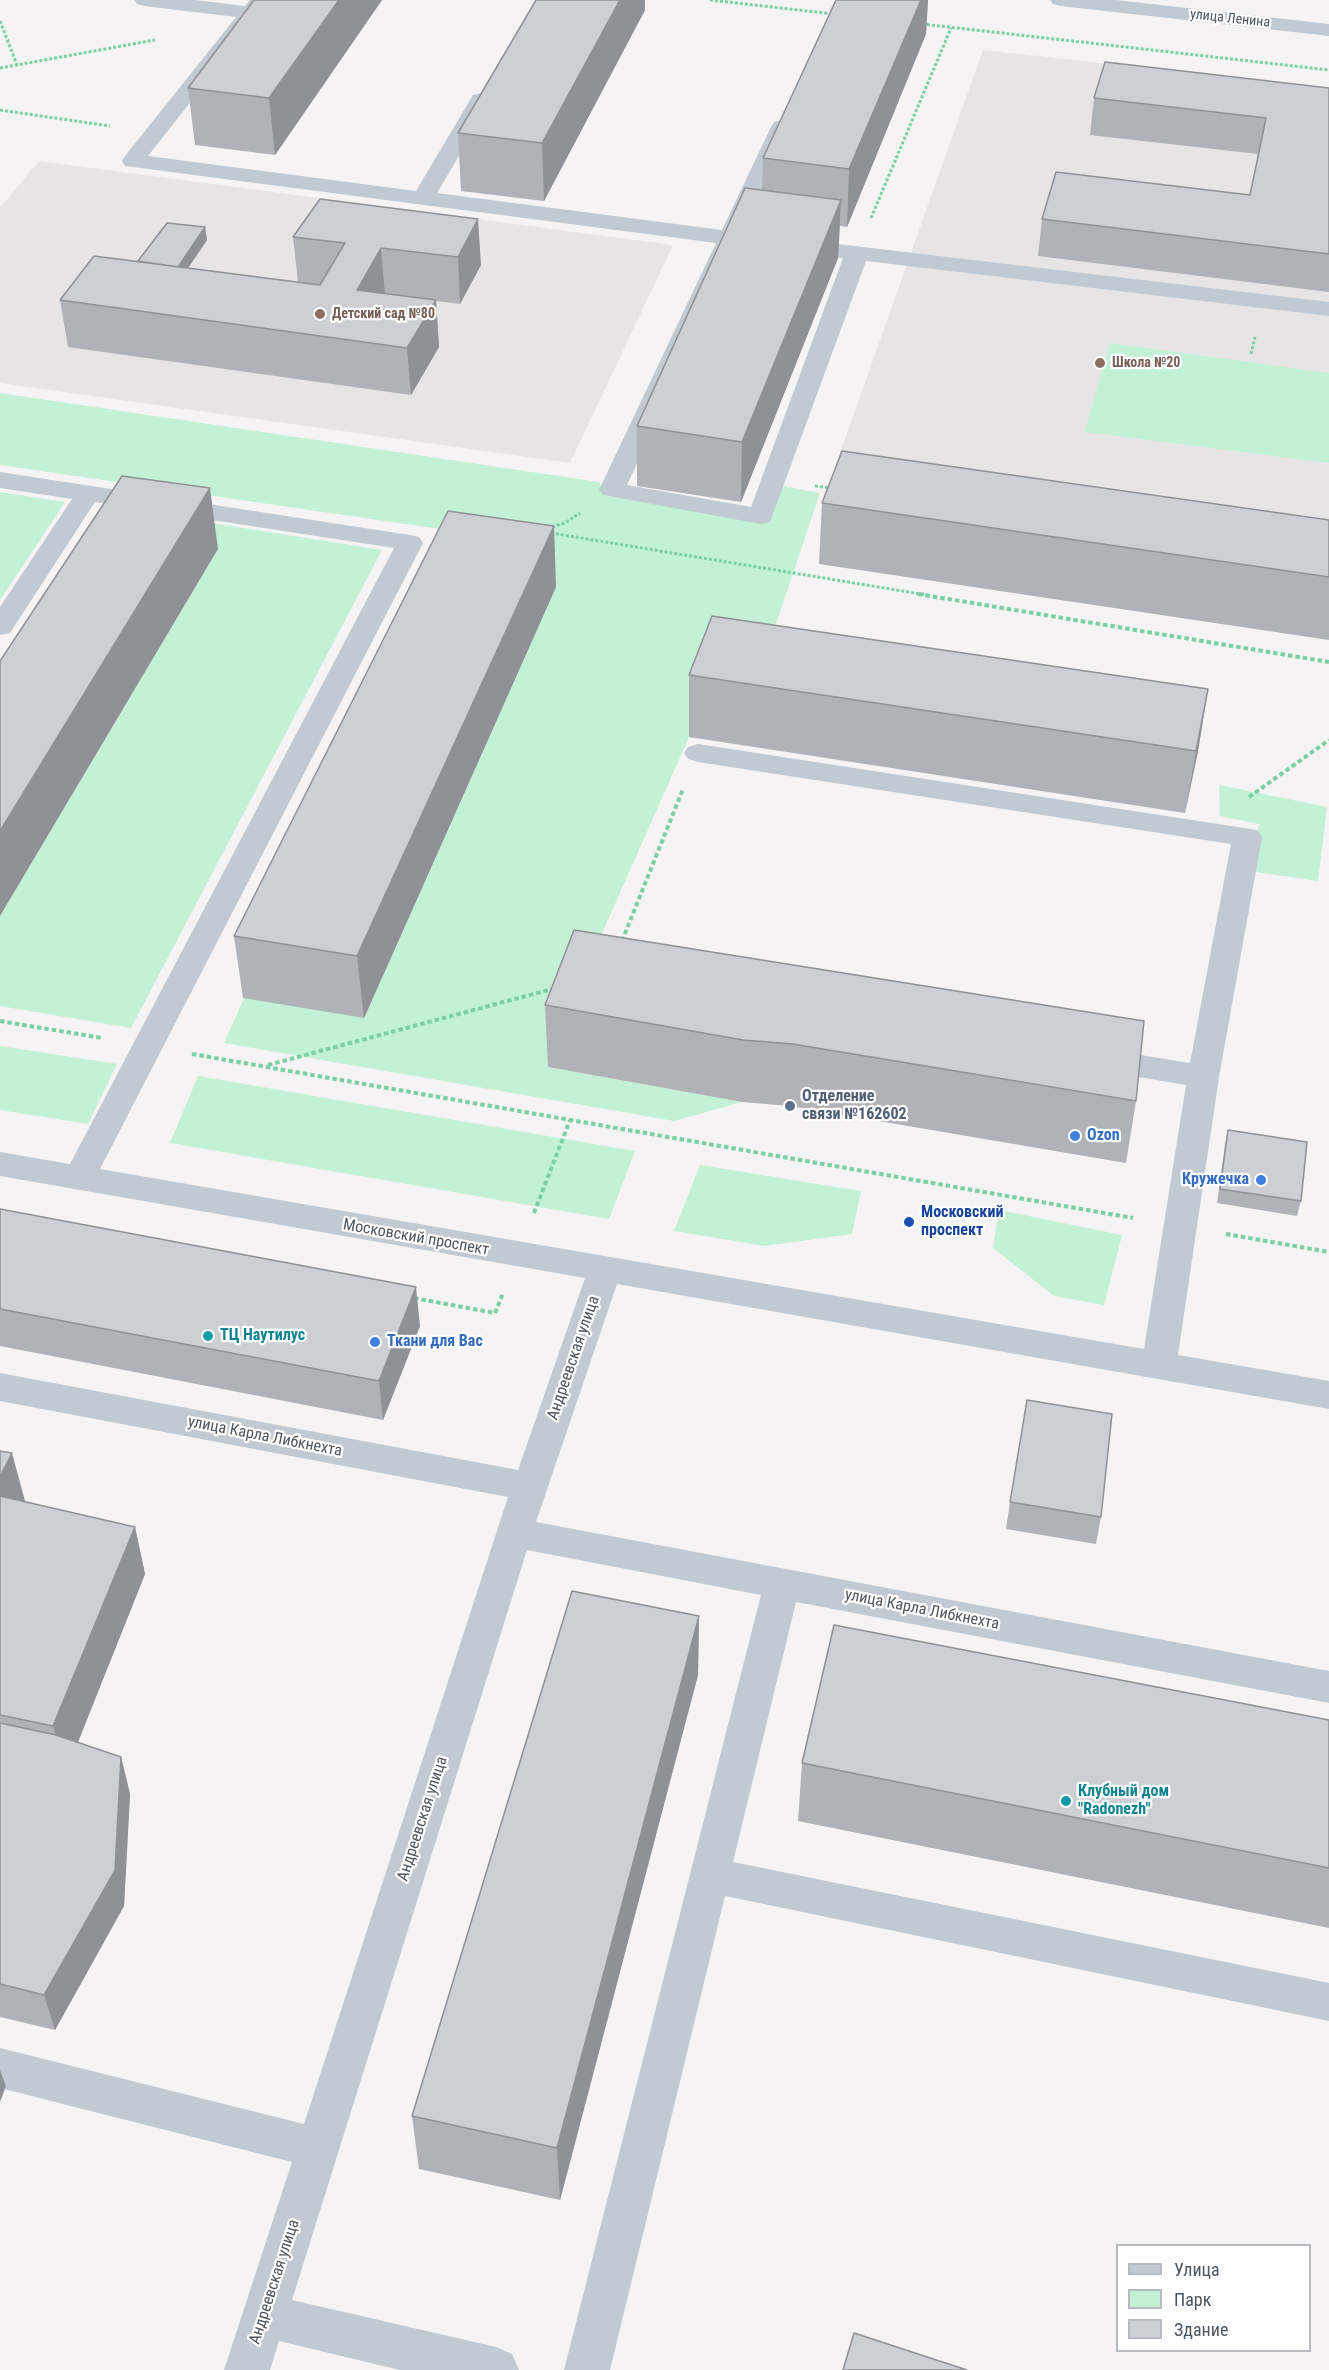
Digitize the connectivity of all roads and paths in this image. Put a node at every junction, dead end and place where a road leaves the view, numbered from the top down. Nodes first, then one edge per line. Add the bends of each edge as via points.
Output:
1 (144, 0) edge
2 (710, 0) edge
3 (1060, 0) edge
4 (256, 6) edge
5 (834, 14) edge
6 (0, 21) edge
7 (916, 24) dead end
8 (951, 28) junction
9 (1329, 30) edge
10 (158, 39) dead end
11 (17, 64) junction
12 (0, 68) edge
13 (1329, 70) edge
14 (489, 86) edge
15 (790, 110) edge
16 (0, 111) edge
17 (151, 138) junction
18 (424, 197) junction
19 (730, 238) junction
20 (857, 253) junction
21 (1329, 309) edge
22 (0, 480) edge
23 (612, 490) junction
24 (88, 494) junction
25 (548, 528) edge
26 (540, 531) edge
27 (0, 627) edge
28 (1329, 662) edge
29 (1329, 740) edge
30 (698, 753) joint
31 (1202, 830) junction
32 (618, 949) edge
33 (558, 987) edge
34 (0, 1021) edge
35 (147, 1046) junction
36 (1064, 1053) edge
37 (264, 1066) junction
38 (1203, 1077) junction
39 (570, 1120) junction
40 (0, 1164) edge
41 (78, 1179) junction
42 (533, 1217) dead end
43 (1180, 1226) junction
44 (1329, 1252) edge
45 (604, 1271) junction
46 (505, 1287) dead end
47 (412, 1298) edge
48 (1159, 1366) junction
49 (0, 1387) edge
50 (1329, 1395) edge
51 (530, 1487) junction
52 (514, 1533) junction
53 (783, 1584) junction
54 (1329, 1687) edge
55 (710, 1875) junction
56 (1329, 2002) edge
57 (0, 2068) edge
58 (318, 2148) junction
59 (265, 2316) junction
60 (247, 2370) edge
61 (496, 2370) edge
62 (587, 2370) edge

1 - 4 street
2 - 5 path
3 - 9 street, улица Ленина
4 - 17 street
6 - 11 path
7 - 8 path
8 - 13 path
8 - 20 path
10 - 11 path
11 - 12 path
14 - 18 street
15 - 19 street
16 - 17 path via 98,123
17 - 18 street via 133,161
18 - 19 street
19 - 20 street
19 - 23 street
20 - 21 street
20 - 23 street via 761,516
22 - 24 street
23 - 25 path via 565,523
24 - 27 street
24 - 35 street via 410,543
26 - 28 path
29 - 31 path
30 - 31 street
30 - 32 path
31 - 38 street via 1247,837
33 - 37 path
34 - 35 path
35 - 37 path
35 - 41 street
36 - 38 street
37 - 39 path
38 - 43 street
39 - 42 path
39 - 43 path
40 - 41 street, Московский проспект
41 - 45 street, Московский проспект
43 - 44 path
43 - 48 street
45 - 48 street, Московский проспект
45 - 51 street, Андреевская улица
46 - 47 path via 495,1313
48 - 50 street, Московский проспект
49 - 51 street, улица Карла Либкнехта
51 - 52 street, Андреевская улица
52 - 53 street, улица Карла Либкнехта
52 - 58 street, Андреевская улица
53 - 54 street, улица Карла Либкнехта
53 - 55 street
55 - 56 street
55 - 62 street
57 - 58 street
58 - 59 street, Андреевская улица
59 - 60 street, Андреевская улица
59 - 61 street

